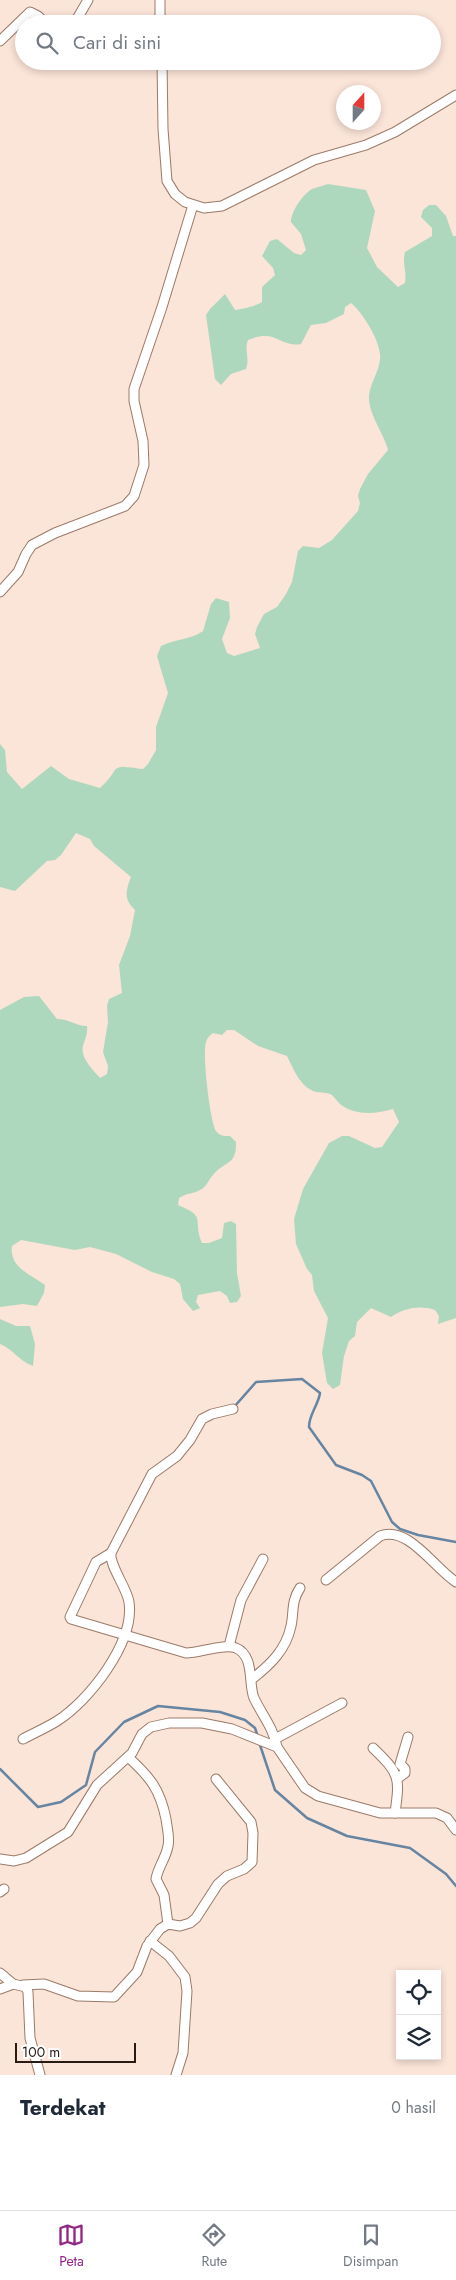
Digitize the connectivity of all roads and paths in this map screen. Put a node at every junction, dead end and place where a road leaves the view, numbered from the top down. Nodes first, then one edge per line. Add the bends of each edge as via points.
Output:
1 (88, 0) edge
2 (160, 0) edge
3 (79, 15) edge
4 (160, 15) edge
5 (15, 26) edge
6 (0, 41) edge
7 (162, 70) edge
8 (456, 95) edge
9 (193, 205) junction
10 (0, 592) edge
11 (233, 1409) dead end
12 (111, 1553) junction
13 (264, 1559) dead end
14 (326, 1580) dead end
15 (456, 1582) edge
16 (300, 1588) dead end
17 (126, 1636) junction
18 (229, 1646) junction
19 (252, 1679) junction
20 (342, 1703) dead end
21 (408, 1737) dead end
22 (23, 1739) dead end
23 (275, 1743) junction
24 (373, 1748) dead end
25 (128, 1758) junction
26 (398, 1778) junction
27 (216, 1779) dead end
28 (395, 1813) junction
29 (456, 1830) edge
30 (0, 1859) edge
31 (168, 1924) junction
32 (150, 1941) junction
33 (0, 1973) edge
34 (18, 1985) junction
35 (0, 1989) edge
36 (40, 2075) edge
37 (176, 2075) edge

1 - 3 street
2 - 4 street
5 - 6 street
7 - 9 street via 167,181 175,194
8 - 9 street via 394,132 366,145 314,160 222,206 204,208
9 - 10 street via 134,389 144,465 134,496 125,506 55,532 32,545 18,572
11 - 12 street via 202,1419 177,1456 152,1474
12 - 17 street via 129,1601
12 - 17 street via 96,1562 70,1617
13 - 18 street via 241,1600
14 - 15 street via 380,1536 390,1533 410,1540
16 - 19 street via 292,1609 290,1631 280,1653
17 - 18 street via 186,1653
17 - 22 street via 104,1675 75,1706 58,1721
18 - 19 street via 242,1652
19 - 23 street via 254,1698 273,1730
20 - 23 street
21 - 26 street via 400,1764 405,1773
23 - 25 street via 208,1724 169,1723 146,1730
23 - 28 street via 299,1781 310,1792 368,1811
24 - 26 street via 391,1765
25 - 30 street via 97,1785 68,1832 26,1858 14,1862
25 - 31 street via 145,1772 162,1800 169,1840 156,1879 164,1895
26 - 28 street
27 - 31 street via 251,1822 252,1862 218,1884 193,1921 180,1926
28 - 29 street via 436,1813 447,1818
31 - 32 street
32 - 34 street via 137,1972 114,1997 78,1996 44,1984
32 - 37 street via 169,1956 185,1977 183,2053
33 - 34 street
34 - 35 street
34 - 36 street via 28,1992 30,2038

